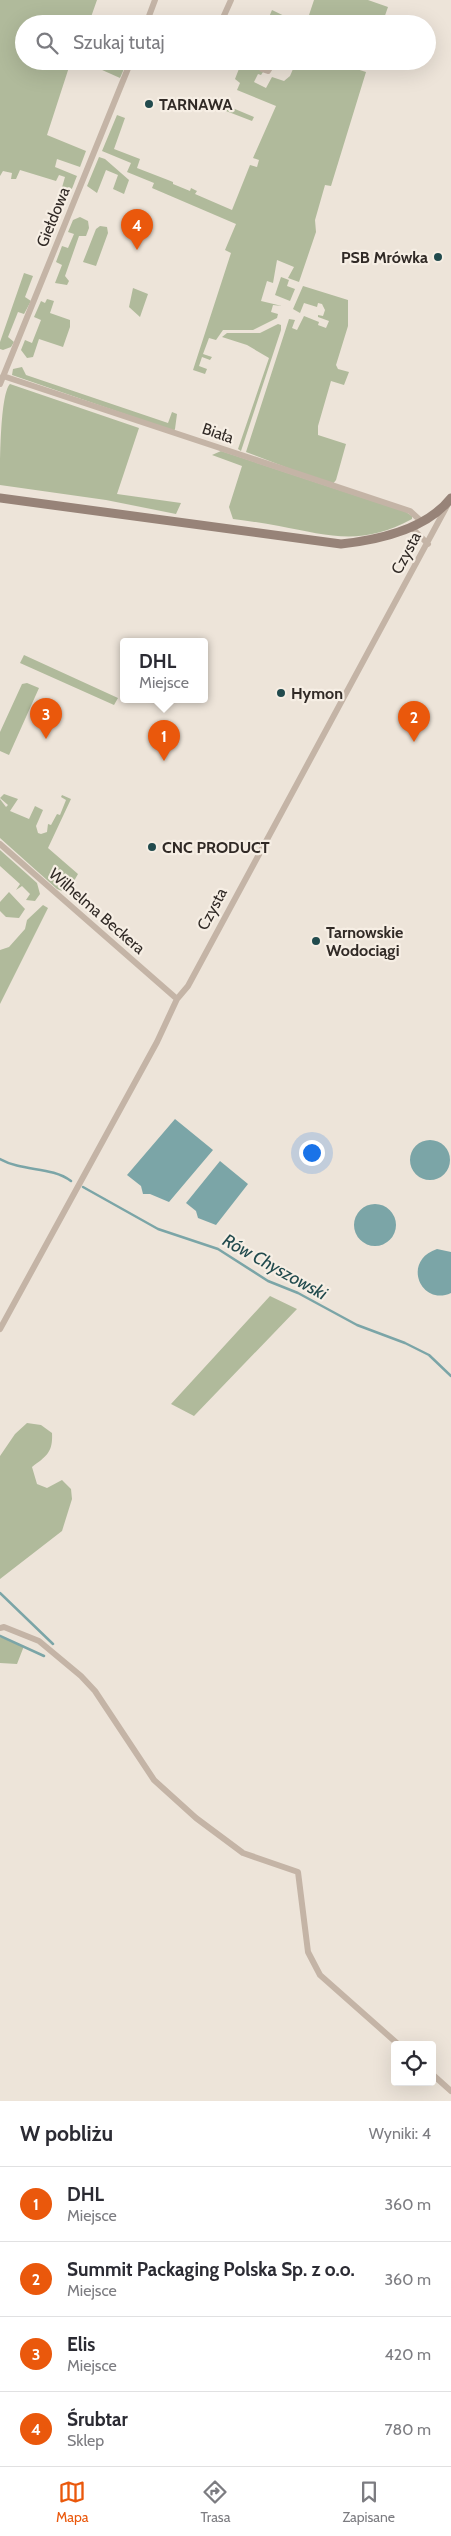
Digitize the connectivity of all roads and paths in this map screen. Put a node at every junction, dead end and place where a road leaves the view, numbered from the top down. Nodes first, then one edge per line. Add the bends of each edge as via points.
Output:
1 (155, 0) edge
2 (231, 0) edge
3 (149, 15) edge
4 (224, 15) edge
5 (127, 70) edge
6 (3, 376) junction
7 (0, 384) edge
8 (0, 493) edge
9 (0, 500) edge
10 (14, 500) junction
11 (450, 500) edge
12 (422, 521) junction
13 (411, 527) junction
14 (428, 544) junction
15 (0, 844) edge
16 (177, 999) junction
17 (0, 1329) edge
18 (0, 1628) edge
19 (394, 2041) edge
20 (436, 2078) edge
21 (451, 2091) edge

1 - 3 street
2 - 4 street
5 - 6 street, Giełdowa
6 - 7 street, Giełdowa
6 - 12 street, Biała via 410,511
8 - 10 street
9 - 10 main road, Czysta
10 - 13 main road, Czysta via 341,544 385,537
11 - 12 main road, Czysta
11 - 14 street, Czysta
12 - 13 main road, Czysta
13 - 14 street
14 - 16 street, Czysta via 188,986
15 - 16 street, Wilhelma Beckera
16 - 17 street, Czysta via 157,1042
18 - 19 street via 39,1641 81,1676 95,1691 154,1780 196,1818 243,1853 298,1872 308,1952 320,1975
20 - 21 street

